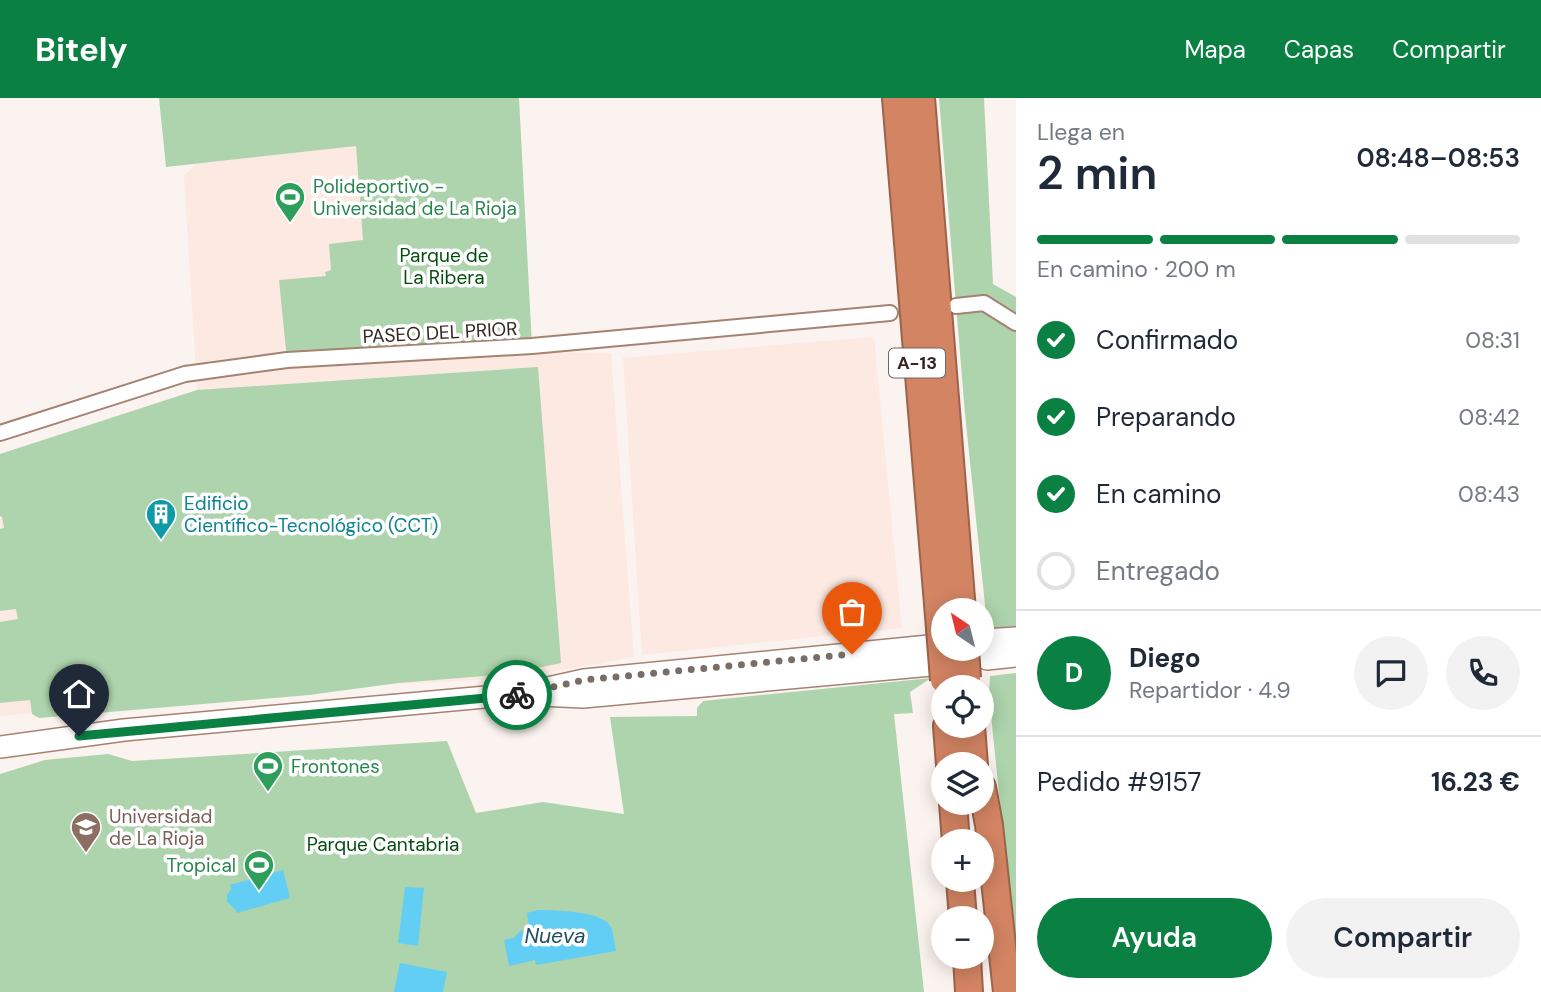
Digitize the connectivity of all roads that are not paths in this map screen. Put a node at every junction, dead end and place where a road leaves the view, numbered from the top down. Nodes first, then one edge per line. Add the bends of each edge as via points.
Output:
1 (895, 98) edge
2 (921, 98) edge
3 (956, 306) dead end
4 (890, 313) dead end
5 (1016, 323) edge
6 (0, 433) edge
7 (961, 598) edge
8 (1016, 638) edge
9 (994, 645) edge
10 (994, 652) edge
11 (1016, 656) edge
12 (946, 668) edge
13 (0, 747) edge
14 (987, 815) edge
15 (985, 892) edge
16 (953, 969) edge
17 (968, 969) edge
18 (953, 992) edge
19 (969, 992) edge
20 (993, 992) edge
21 (1007, 992) edge

1 - 12 highway, A-13
2 - 7 highway, A-13
3 - 5 street via 984,303
4 - 6 street, PASEO DEL PRIOR via 532,346 296,359 185,374
8 - 9 main road
10 - 11 main road
12 - 13 main road via 583,697 519,694 124,730
14 - 21 highway
15 - 20 highway
16 - 18 highway
17 - 19 highway

